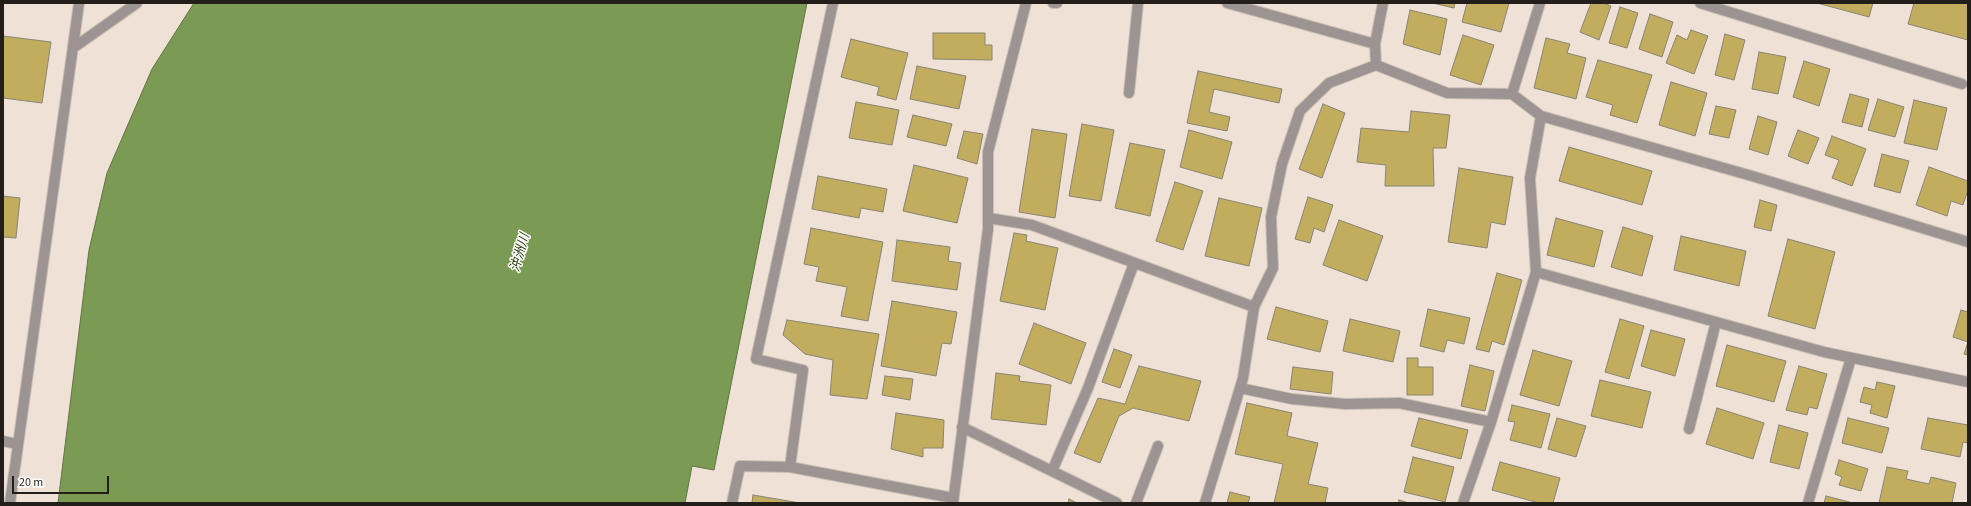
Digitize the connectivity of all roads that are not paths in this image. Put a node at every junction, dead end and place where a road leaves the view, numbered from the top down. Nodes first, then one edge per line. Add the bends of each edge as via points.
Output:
1 (79, 3) edge
2 (137, 3) edge
3 (833, 3) edge
4 (1026, 3) edge
5 (1053, 3) edge
6 (1057, 3) edge
7 (1138, 3) edge
8 (1227, 3) edge
9 (1383, 3) edge
10 (1540, 3) edge
11 (1700, 3) edge
12 (1375, 44) junction
13 (73, 48) junction
14 (1376, 64) junction
15 (1962, 84) dead end
16 (1129, 93) dead end
17 (1512, 94) junction
18 (1541, 116) junction
19 (988, 218) junction
20 (1968, 242) edge
21 (1134, 263) junction
22 (1536, 272) junction
23 (1254, 306) junction
24 (1716, 322) junction
25 (1850, 358) junction
26 (1968, 382) edge
27 (1240, 388) junction
28 (1491, 422) junction
29 (962, 427) junction
30 (1689, 429) dead end
31 (3, 441) edge
32 (17, 444) junction
33 (1158, 446) dead end
34 (790, 467) junction
35 (1052, 471) junction
36 (953, 500) edge
37 (10, 503) edge
38 (732, 503) edge
39 (1117, 503) edge
40 (1136, 503) edge
41 (1205, 503) edge
42 (1463, 503) edge
43 (1808, 503) edge

1 - 13 street
2 - 13 street
3 - 34 street via 756,359 803,370
4 - 19 street via 988,152
5 - 6 street
7 - 16 street
8 - 12 street
9 - 12 street
10 - 17 street
11 - 15 street
12 - 14 street
13 - 32 street
14 - 17 street via 1447,93
14 - 23 street via 1329,83 1300,111 1282,164 1271,216 1273,268
17 - 18 street
18 - 20 street via 1752,176
18 - 22 street via 1530,178
19 - 21 street via 1032,225
19 - 29 street
21 - 23 street
21 - 35 street via 1088,388
22 - 24 street
22 - 28 street
23 - 27 street
24 - 25 street
24 - 30 street
25 - 26 street
25 - 43 street
27 - 28 street via 1292,399 1345,404 1399,403
27 - 41 street
28 - 42 street
29 - 35 street
29 - 36 street
31 - 32 street
32 - 37 street
33 - 40 street
34 - 36 street
34 - 38 street via 740,466
35 - 39 street

